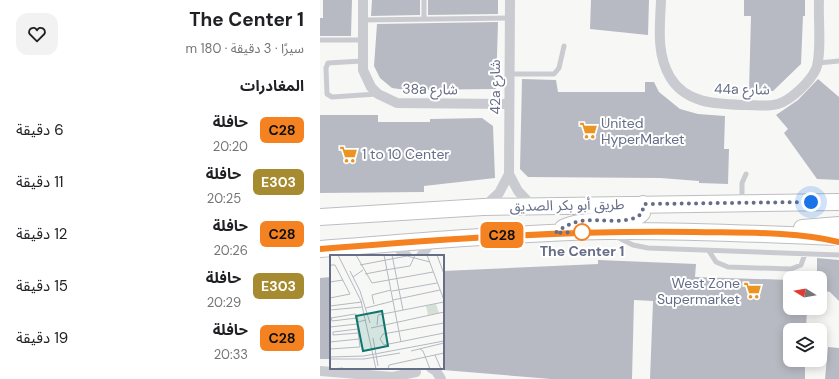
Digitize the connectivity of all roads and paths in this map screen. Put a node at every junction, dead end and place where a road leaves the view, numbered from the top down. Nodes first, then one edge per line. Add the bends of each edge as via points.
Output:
1 (363, 0) edge
2 (424, 0) edge
3 (510, 0) edge
4 (661, 0) edge
5 (818, 0) edge
6 (510, 18) junction
7 (424, 19) junction
8 (362, 20) junction
9 (320, 40) edge
10 (362, 40) junction
11 (564, 46) dead end
12 (362, 61) junction
13 (839, 61) edge
14 (816, 67) junction
15 (509, 74) junction
16 (378, 94) junction
17 (509, 104) junction
18 (509, 174) junction
19 (746, 174) dead end
20 (839, 202) edge
21 (742, 203) junction
22 (644, 204) junction
23 (532, 206) junction
24 (483, 207) junction
25 (320, 217) edge
26 (839, 225) edge
27 (607, 231) junction
28 (555, 233) junction
29 (763, 234) junction
30 (816, 236) junction
31 (839, 237) edge
32 (439, 240) junction
33 (839, 242) edge
34 (388, 244) junction
35 (320, 249) edge
36 (709, 251) junction
37 (805, 254) junction
38 (406, 255) edge
39 (422, 255) edge
40 (839, 255) edge
41 (320, 371) edge
42 (428, 372) edge
43 (357, 376) edge
44 (397, 378) edge

1 - 8 street, 38a شارع
2 - 7 lane
3 - 6 street, 42a شارع
4 - 14 street, 44a شارع via 660,53 664,66 670,79 691,97 717,104 779,104 793,95
5 - 14 street
6 - 7 lane
6 - 15 street, 42a شارع
7 - 8 lane
8 - 10 street, 38a شارع
9 - 10 lane
10 - 12 street, 38a شارع
11 - 15 lane via 559,68 554,74
12 - 16 street, 38a شارع via 366,79
12 - 16 lane via 328,64 327,94
13 - 14 lane
15 - 17 street, 42a شارع
16 - 17 street, 38a شارع via 397,103
17 - 18 street, 42a شارع
18 - 23 street, 42a شارع via 518,191
18 - 24 street, 42a شارع via 499,193
19 - 21 lane via 742,184
20 - 21 main road, طريق أبو بكر الصديق
21 - 22 main road, طريق أبو بكر الصديق
22 - 23 main road, طريق أبو بكر الصديق
22 - 28 main road via 642,213 632,220 583,221 568,225
23 - 24 main road, طريق أبو بكر الصديق
24 - 25 main road, طريق أبو بكر الصديق
26 - 29 main road
27 - 28 main road, طريق أبو بكر الصديق
27 - 29 main road, طريق أبو بكر الصديق
27 - 36 lane via 633,244 648,248
28 - 32 main road, طريق أبو بكر الصديق
29 - 30 main road, طريق أبو بكر الصديق
30 - 31 main road, طريق أبو بكر الصديق
30 - 33 main road
32 - 34 main road, طريق أبو بكر الصديق
32 - 39 street via 429,245
34 - 35 main road, طريق أبو بكر الصديق
34 - 38 street
36 - 37 lane
36 - 37 lane via 716,262 728,267 791,269 801,265
37 - 40 lane
41 - 43 street
42 - 44 street
43 - 44 street

